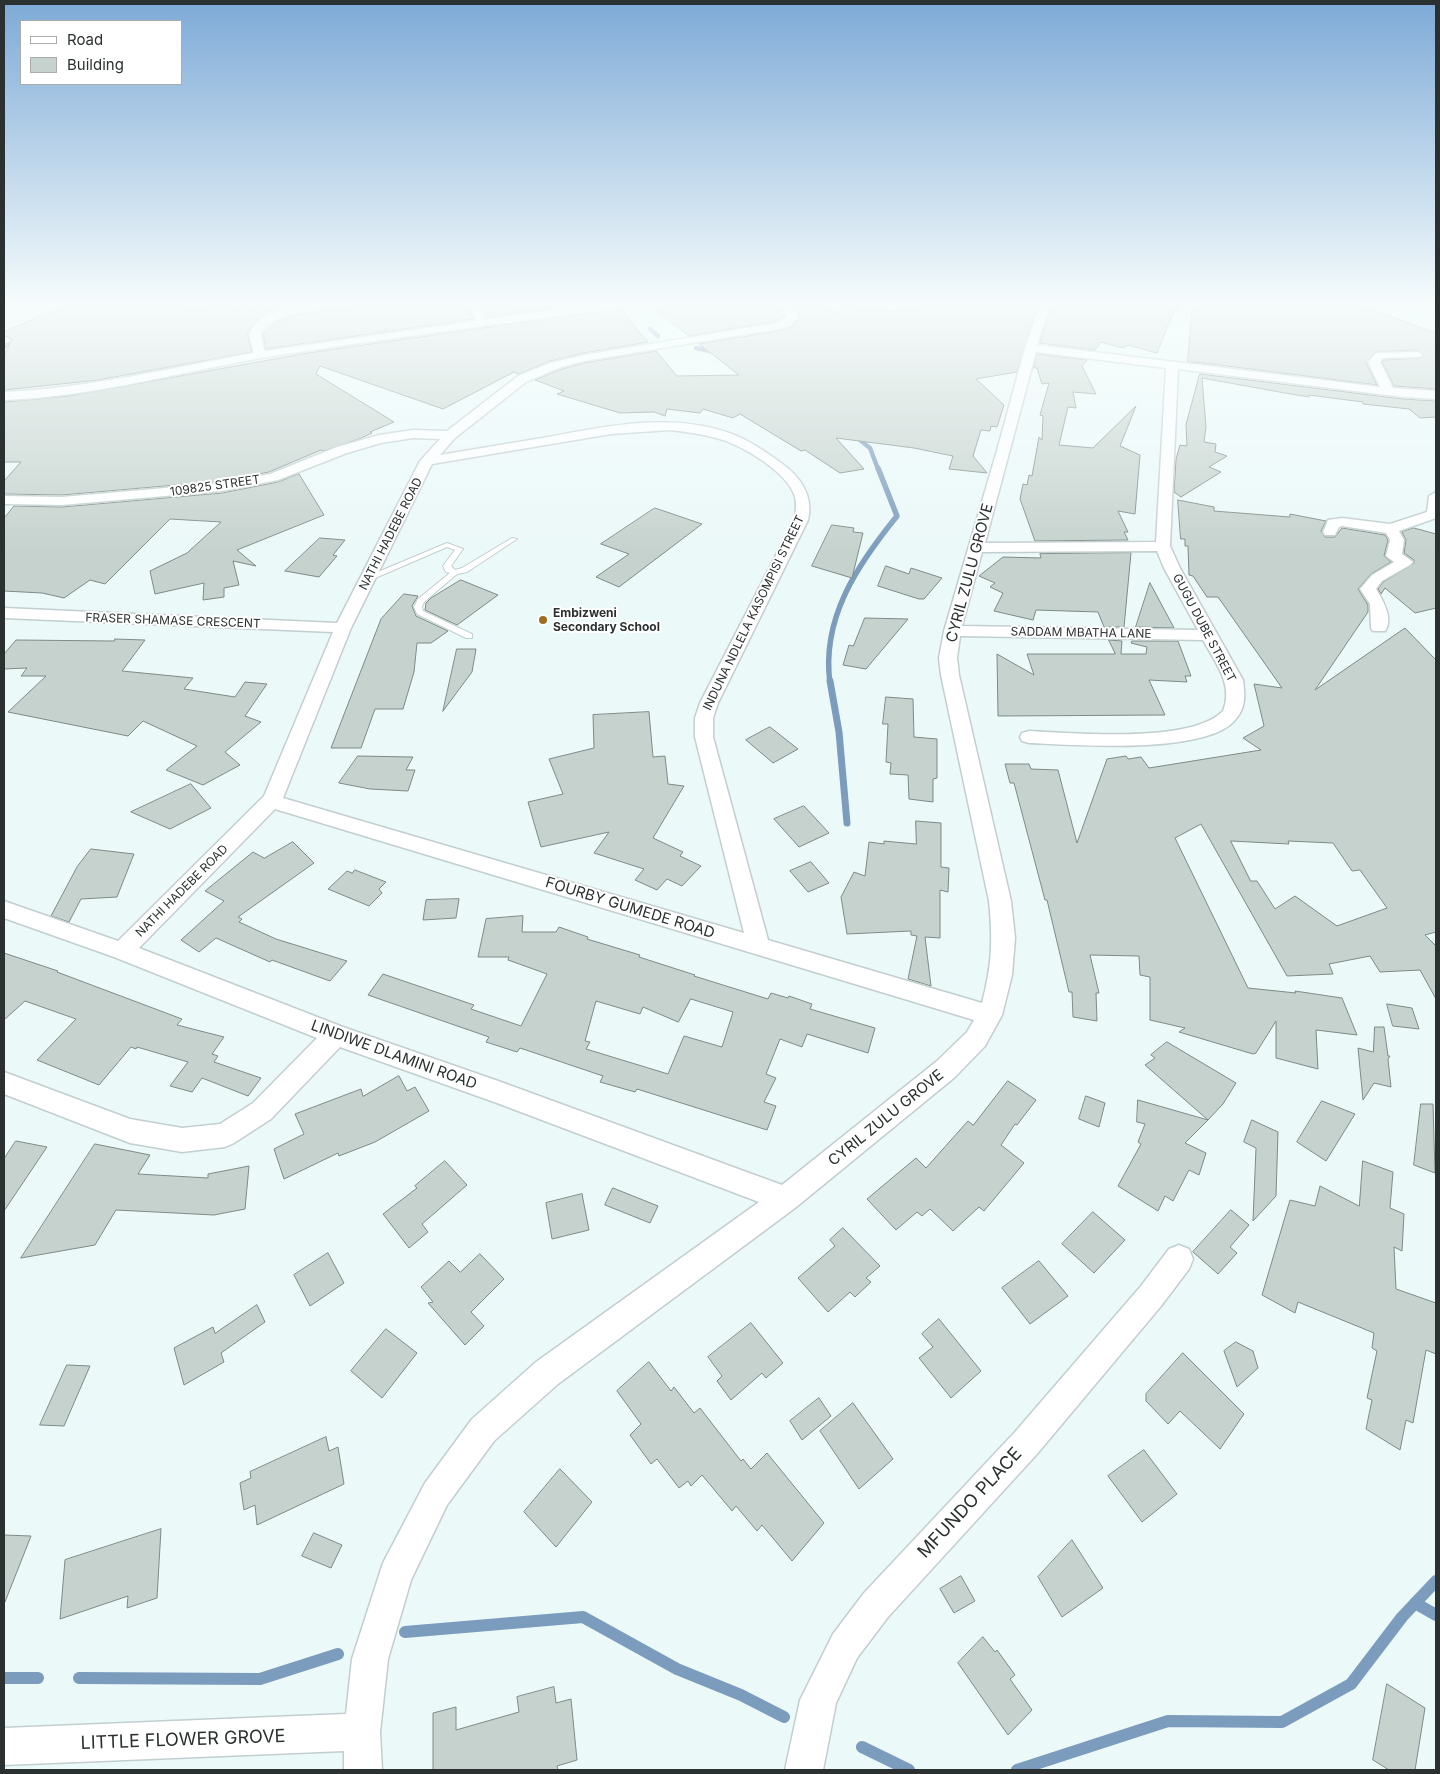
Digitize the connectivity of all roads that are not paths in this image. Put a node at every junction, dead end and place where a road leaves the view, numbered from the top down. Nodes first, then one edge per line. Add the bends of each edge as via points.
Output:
1 (100, 386) edge
2 (513, 386) edge
3 (1021, 386) edge
4 (1171, 386) edge
5 (1343, 386) edge
6 (1385, 386) edge
7 (1388, 391) junction
8 (1430, 395) edge
9 (4, 396) edge
10 (1436, 408) edge
11 (450, 435) junction
12 (427, 461) junction
13 (1434, 479) dead end
14 (1436, 496) edge
15 (4, 500) edge
16 (1391, 529) junction
17 (1330, 532) dead end
18 (514, 539) dead end
19 (1163, 546) junction
20 (976, 548) junction
21 (455, 572) junction
22 (370, 578) junction
23 (4, 613) edge
24 (343, 628) junction
25 (1378, 628) dead end
26 (952, 631) junction
27 (1210, 635) junction
28 (469, 636) dead end
29 (1029, 737) dead end
30 (271, 801) junction
31 (4, 909) edge
32 (758, 946) junction
33 (122, 951) junction
34 (990, 1015) junction
35 (336, 1035) junction
36 (4, 1082) edge
37 (785, 1200) junction
38 (1179, 1259) dead end
39 (362, 1732) junction
40 (4, 1747) edge
41 (363, 1770) edge
42 (804, 1770) edge

1 - 9 street
2 - 11 street, NATHI HADEBE ROAD
3 - 20 street, CYRIL ZULU GROVE
4 - 19 street, GUGU DUBE STREET
5 - 7 street
6 - 7 street
7 - 8 street
8 - 10 street
11 - 12 street, NATHI HADEBE ROAD
11 - 15 street, 109825 STREET via 413,434 379,439 273,477 222,487 96,499
12 - 22 street, NATHI HADEBE ROAD
12 - 32 street, INDUNA NDLELA KASOMPISI STREET via 635,426 678,426 722,435 742,443 769,459 797,485 804,499 801,520 704,718 704,737
13 - 14 street
14 - 16 street via 1434,514
16 - 17 street via 1342,522 1333,523
16 - 25 street via 1397,540 1394,556 1405,562 1377,578 1368,589 1378,604
18 - 21 lane via 464,570
19 - 20 street
19 - 27 street, GUGU DUBE STREET
20 - 26 street, CYRIL ZULU GROVE
21 - 22 lane via 447,566 459,549 447,545
21 - 28 lane via 418,607 420,612
22 - 24 street, NATHI HADEBE ROAD
23 - 24 street, FRASER SHAMASE CRESCENT
24 - 30 street, NATHI HADEBE ROAD
26 - 27 street, SADDAM MBATHA LANE
26 - 34 street, CYRIL ZULU GROVE via 948,658 950,675 1000,902 1004,938 1001,975
27 - 29 street, GUGU DUBE STREET via 1234,680 1236,695 1234,707 1215,728 1181,735 1139,738
30 - 32 street, FOURBY GUMEDE ROAD
30 - 33 street, NATHI HADEBE ROAD
31 - 33 street, LINDIWE DLAMINI ROAD
32 - 34 street, FOURBY GUMEDE ROAD
33 - 35 street, LINDIWE DLAMINI ROAD
34 - 37 street, CYRIL ZULU GROVE via 976,1039 946,1069
35 - 36 street via 262,1111 225,1134 182,1140 130,1131
35 - 37 street, LINDIWE DLAMINI ROAD via 501,1092
37 - 39 street, CYRIL ZULU GROVE via 547,1373 483,1430 436,1494 394,1576 370,1659
38 - 42 street, MFUNDO PLACE via 1026,1443 876,1605 845,1646 818,1700
39 - 40 street, LITTLE FLOWER GROVE
39 - 41 street, CYRIL ZULU GROVE

